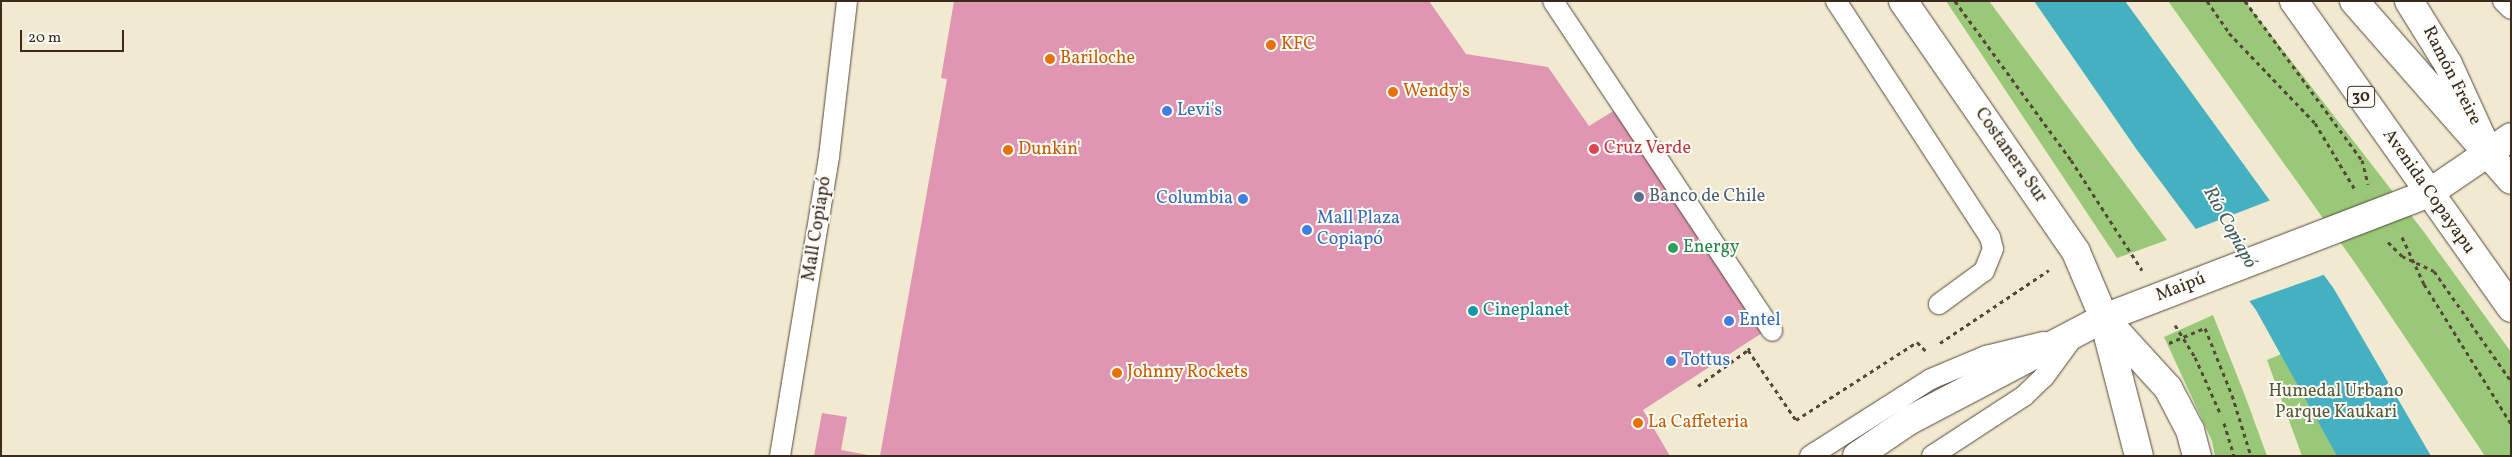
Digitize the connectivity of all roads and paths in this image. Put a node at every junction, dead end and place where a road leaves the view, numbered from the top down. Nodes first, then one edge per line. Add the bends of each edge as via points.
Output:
1 (847, 1) edge
2 (1553, 1) edge
3 (1836, 1) edge
4 (1903, 1) edge
5 (1955, 1) edge
6 (2294, 1) edge
7 (2354, 1) edge
8 (2503, 1) edge
9 (2419, 6) edge
10 (2511, 9) edge
11 (2511, 137) edge
12 (2489, 153) junction
13 (2511, 180) edge
14 (2429, 193) junction
15 (2076, 252) junction
16 (2158, 297) junction
17 (1939, 304) dead end
18 (2511, 308) edge
19 (2104, 318) junction
20 (1772, 331) joint
21 (2076, 333) junction
22 (2182, 337) junction
23 (1748, 350) junction
24 (2141, 355) junction
25 (1698, 386) dead end
26 (780, 456) edge
27 (1810, 456) edge
28 (1857, 456) edge
29 (1932, 456) edge
30 (2139, 456) edge
31 (2197, 456) edge
32 (2234, 456) edge
33 (2251, 456) edge

1 - 26 lane, Mall Copiapó via 829,157
2 - 20 lane
3 - 17 lane via 1990,237 1993,249 1984,271
4 - 15 main road, Costanera Sur
5 - 16 path via 2071,160
6 - 14 main road, Avenida Copayapu / 30
7 - 12 main road
8 - 10 lane
9 - 12 main road, Ramón Freire
11 - 12 main road, Maipú
12 - 13 main road
12 - 14 main road, Maipú
14 - 16 main road, Maipú
14 - 18 main road, Avenida Copayapu / 30
15 - 19 main road, Costanera Sur
15 - 23 path via 1926,351 1917,342 1796,420
16 - 19 main road, Maipú
16 - 22 path
19 - 21 main road, Maipú
19 - 24 main road, Costanera Sur
19 - 30 main road, Costanera Sur
20 - 23 path
21 - 27 lane via 1986,356 1931,379
21 - 28 main road, Maipú via 1910,420
21 - 29 lane via 2044,377 2024,396
22 - 24 path
22 - 32 path via 2213,392
22 - 33 path via 2205,328 2232,395
23 - 25 path
24 - 31 main road, Costanera Sur via 2168,388 2190,430

